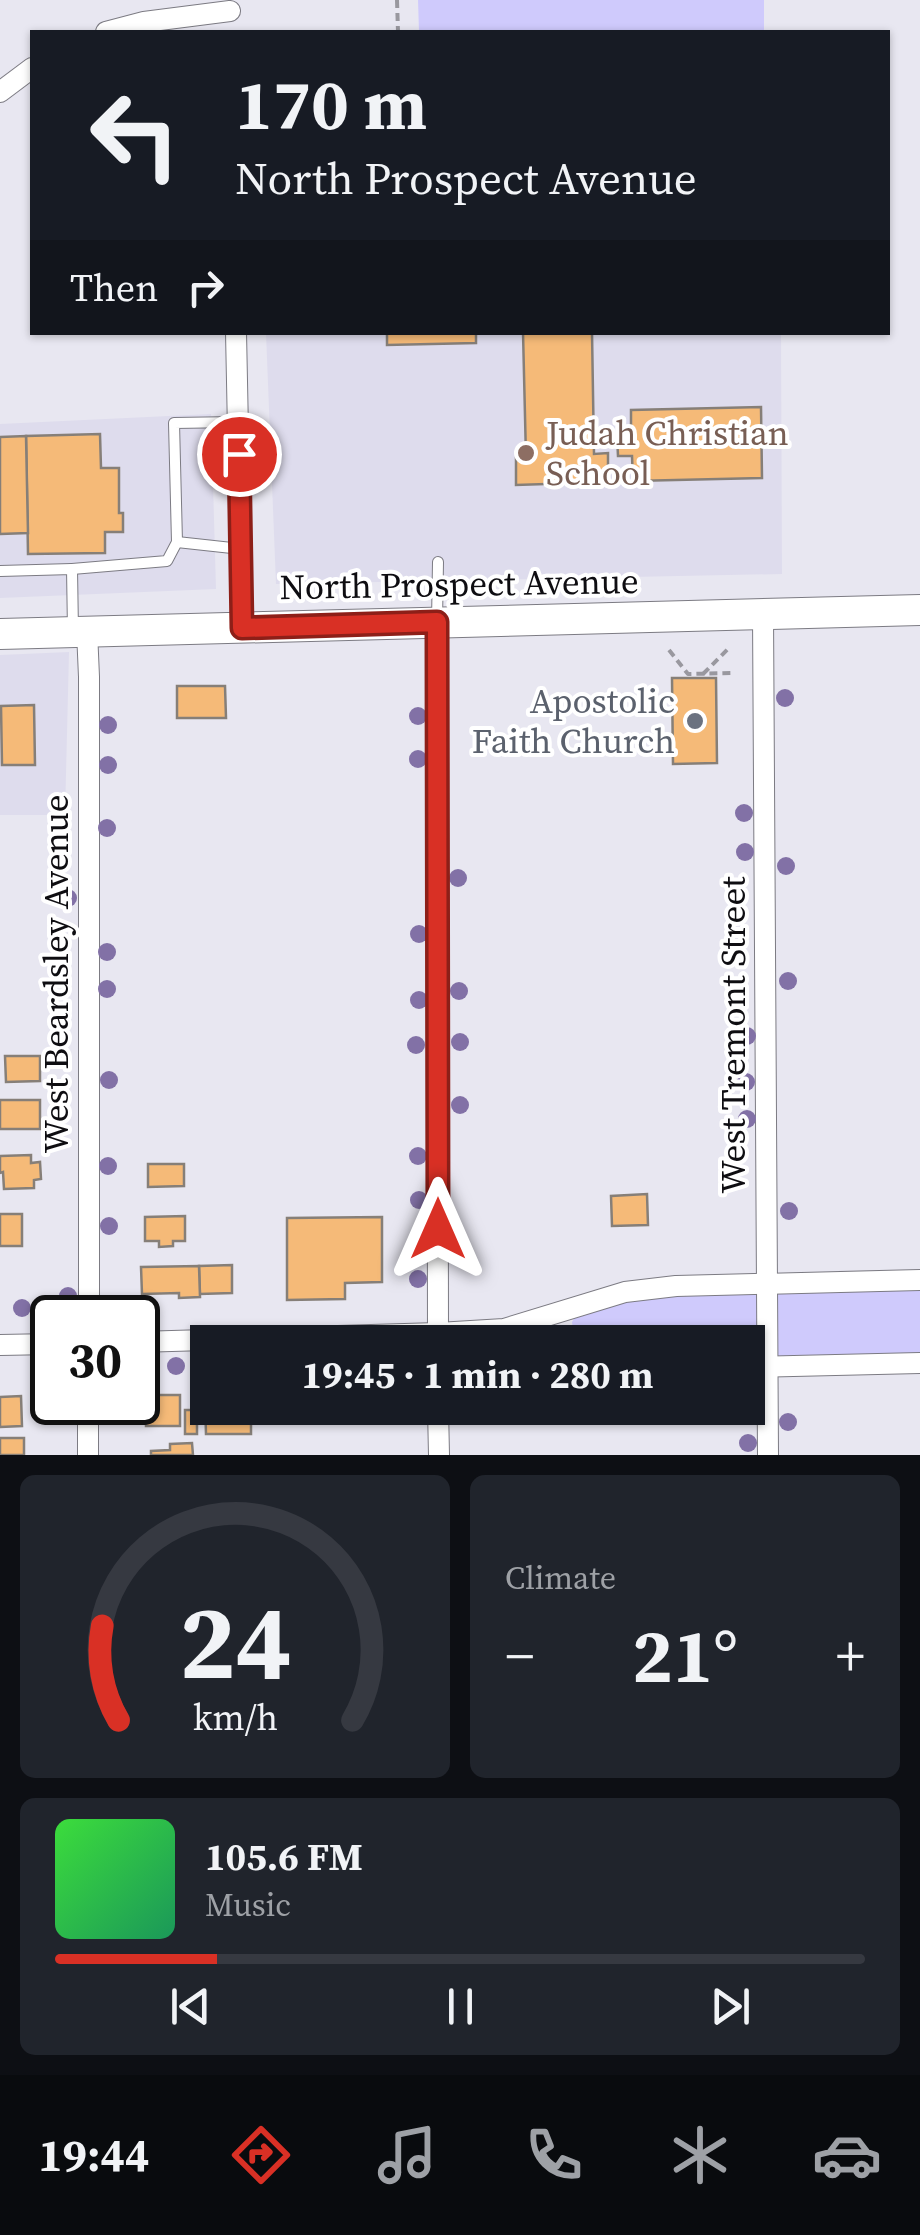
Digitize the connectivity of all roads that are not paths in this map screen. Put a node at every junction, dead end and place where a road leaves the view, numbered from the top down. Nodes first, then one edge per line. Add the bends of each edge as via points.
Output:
1 (231, 14) edge
2 (114, 30) edge
3 (30, 70) edge
4 (0, 92) edge
5 (236, 335) edge
6 (238, 422) junction
7 (177, 542) junction
8 (242, 549) junction
9 (438, 562) dead end
10 (72, 569) junction
11 (0, 571) edge
12 (920, 610) edge
13 (763, 614) junction
14 (437, 622) junction
15 (242, 628) junction
16 (80, 632) junction
17 (0, 634) edge
18 (920, 1280) edge
19 (767, 1284) junction
20 (88, 1295) edge
21 (438, 1325) edge
22 (517, 1325) edge
23 (762, 1325) edge
24 (190, 1341) edge
25 (160, 1342) edge
26 (30, 1344) edge
27 (0, 1345) edge
28 (920, 1364) edge
29 (765, 1367) edge
30 (88, 1425) edge
31 (438, 1425) edge
32 (764, 1425) edge
33 (88, 1455) edge
34 (438, 1455) edge
35 (768, 1455) edge

1 - 2 street
3 - 4 street
5 - 6 street
6 - 7 lane via 174,423
6 - 8 street
7 - 8 lane
7 - 10 lane via 167,560
8 - 15 street
9 - 14 lane
10 - 11 lane
10 - 16 lane
12 - 13 main road, North Prospect Avenue
13 - 14 main road, North Prospect Avenue
13 - 19 street, West Tremont Street
14 - 15 main road, North Prospect Avenue
14 - 21 street
15 - 16 main road, North Prospect Avenue
16 - 17 main road, North Prospect Avenue
16 - 20 street, West Beardsley Avenue via 89,677
18 - 19 street
19 - 22 street via 625,1292
19 - 23 street, West Tremont Street
24 - 25 street
26 - 27 street
28 - 29 street
30 - 33 street
31 - 34 street
32 - 35 street, West Tremont Street

